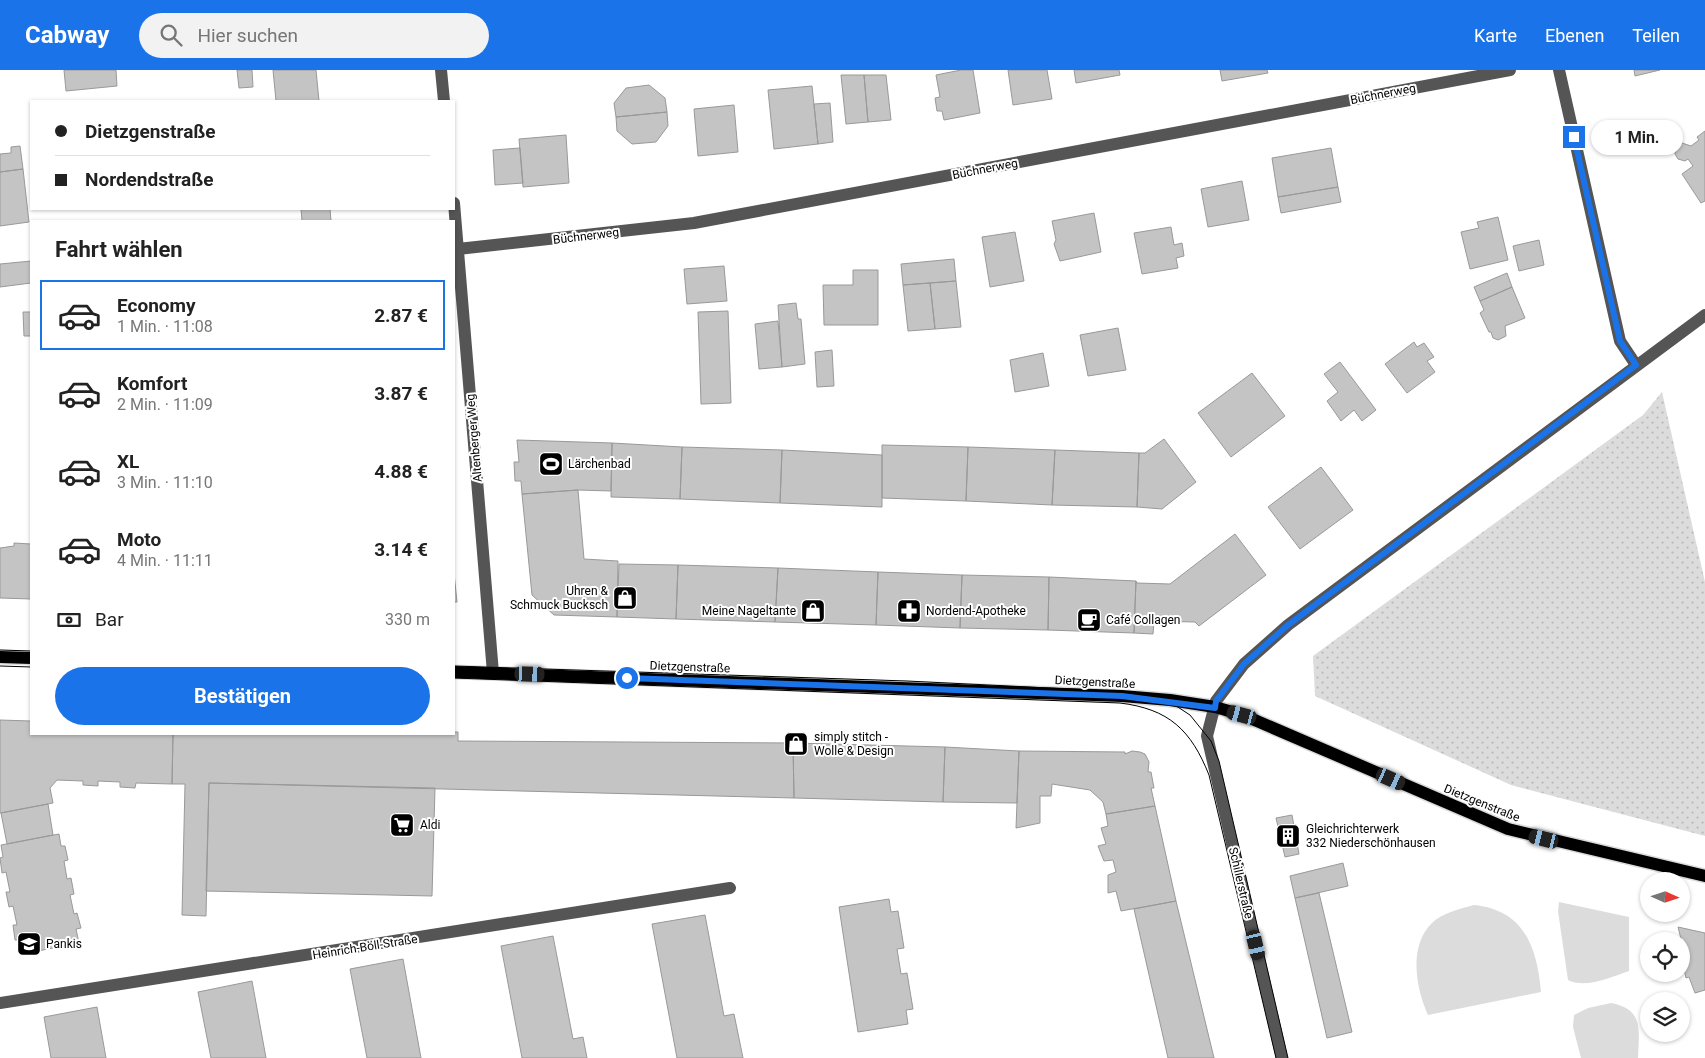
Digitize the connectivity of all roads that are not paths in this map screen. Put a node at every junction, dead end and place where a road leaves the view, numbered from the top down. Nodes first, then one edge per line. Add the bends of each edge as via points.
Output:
1 (441, 70) edge
2 (1510, 70) edge
3 (1559, 70) edge
4 (444, 100) edge
5 (455, 210) edge
6 (458, 249) junction
7 (1705, 315) edge
8 (1636, 365) junction
9 (0, 657) edge
10 (30, 658) edge
11 (455, 672) edge
12 (494, 673) junction
13 (1215, 708) junction
14 (1705, 876) edge
15 (730, 888) dead end
16 (0, 1003) edge
17 (1282, 1058) edge

1 - 4 street
2 - 6 street, Büchnerweg via 694,223
3 - 8 street via 1620,341
5 - 6 street, Altenberger Weg
6 - 12 street, Altenberger Weg
7 - 8 street, Schillerstraße
8 - 13 street, Schillerstraße via 1288,625 1244,664 1216,701
9 - 10 main road
11 - 12 main road, Dietzgenstraße
12 - 13 main road, Dietzgenstraße via 1122,696
13 - 14 main road, Dietzgenstraße via 1268,724 1508,829 1610,856
13 - 17 street, Schillerstraße via 1207,736
15 - 16 street, Heinrich-Böll-Straße

